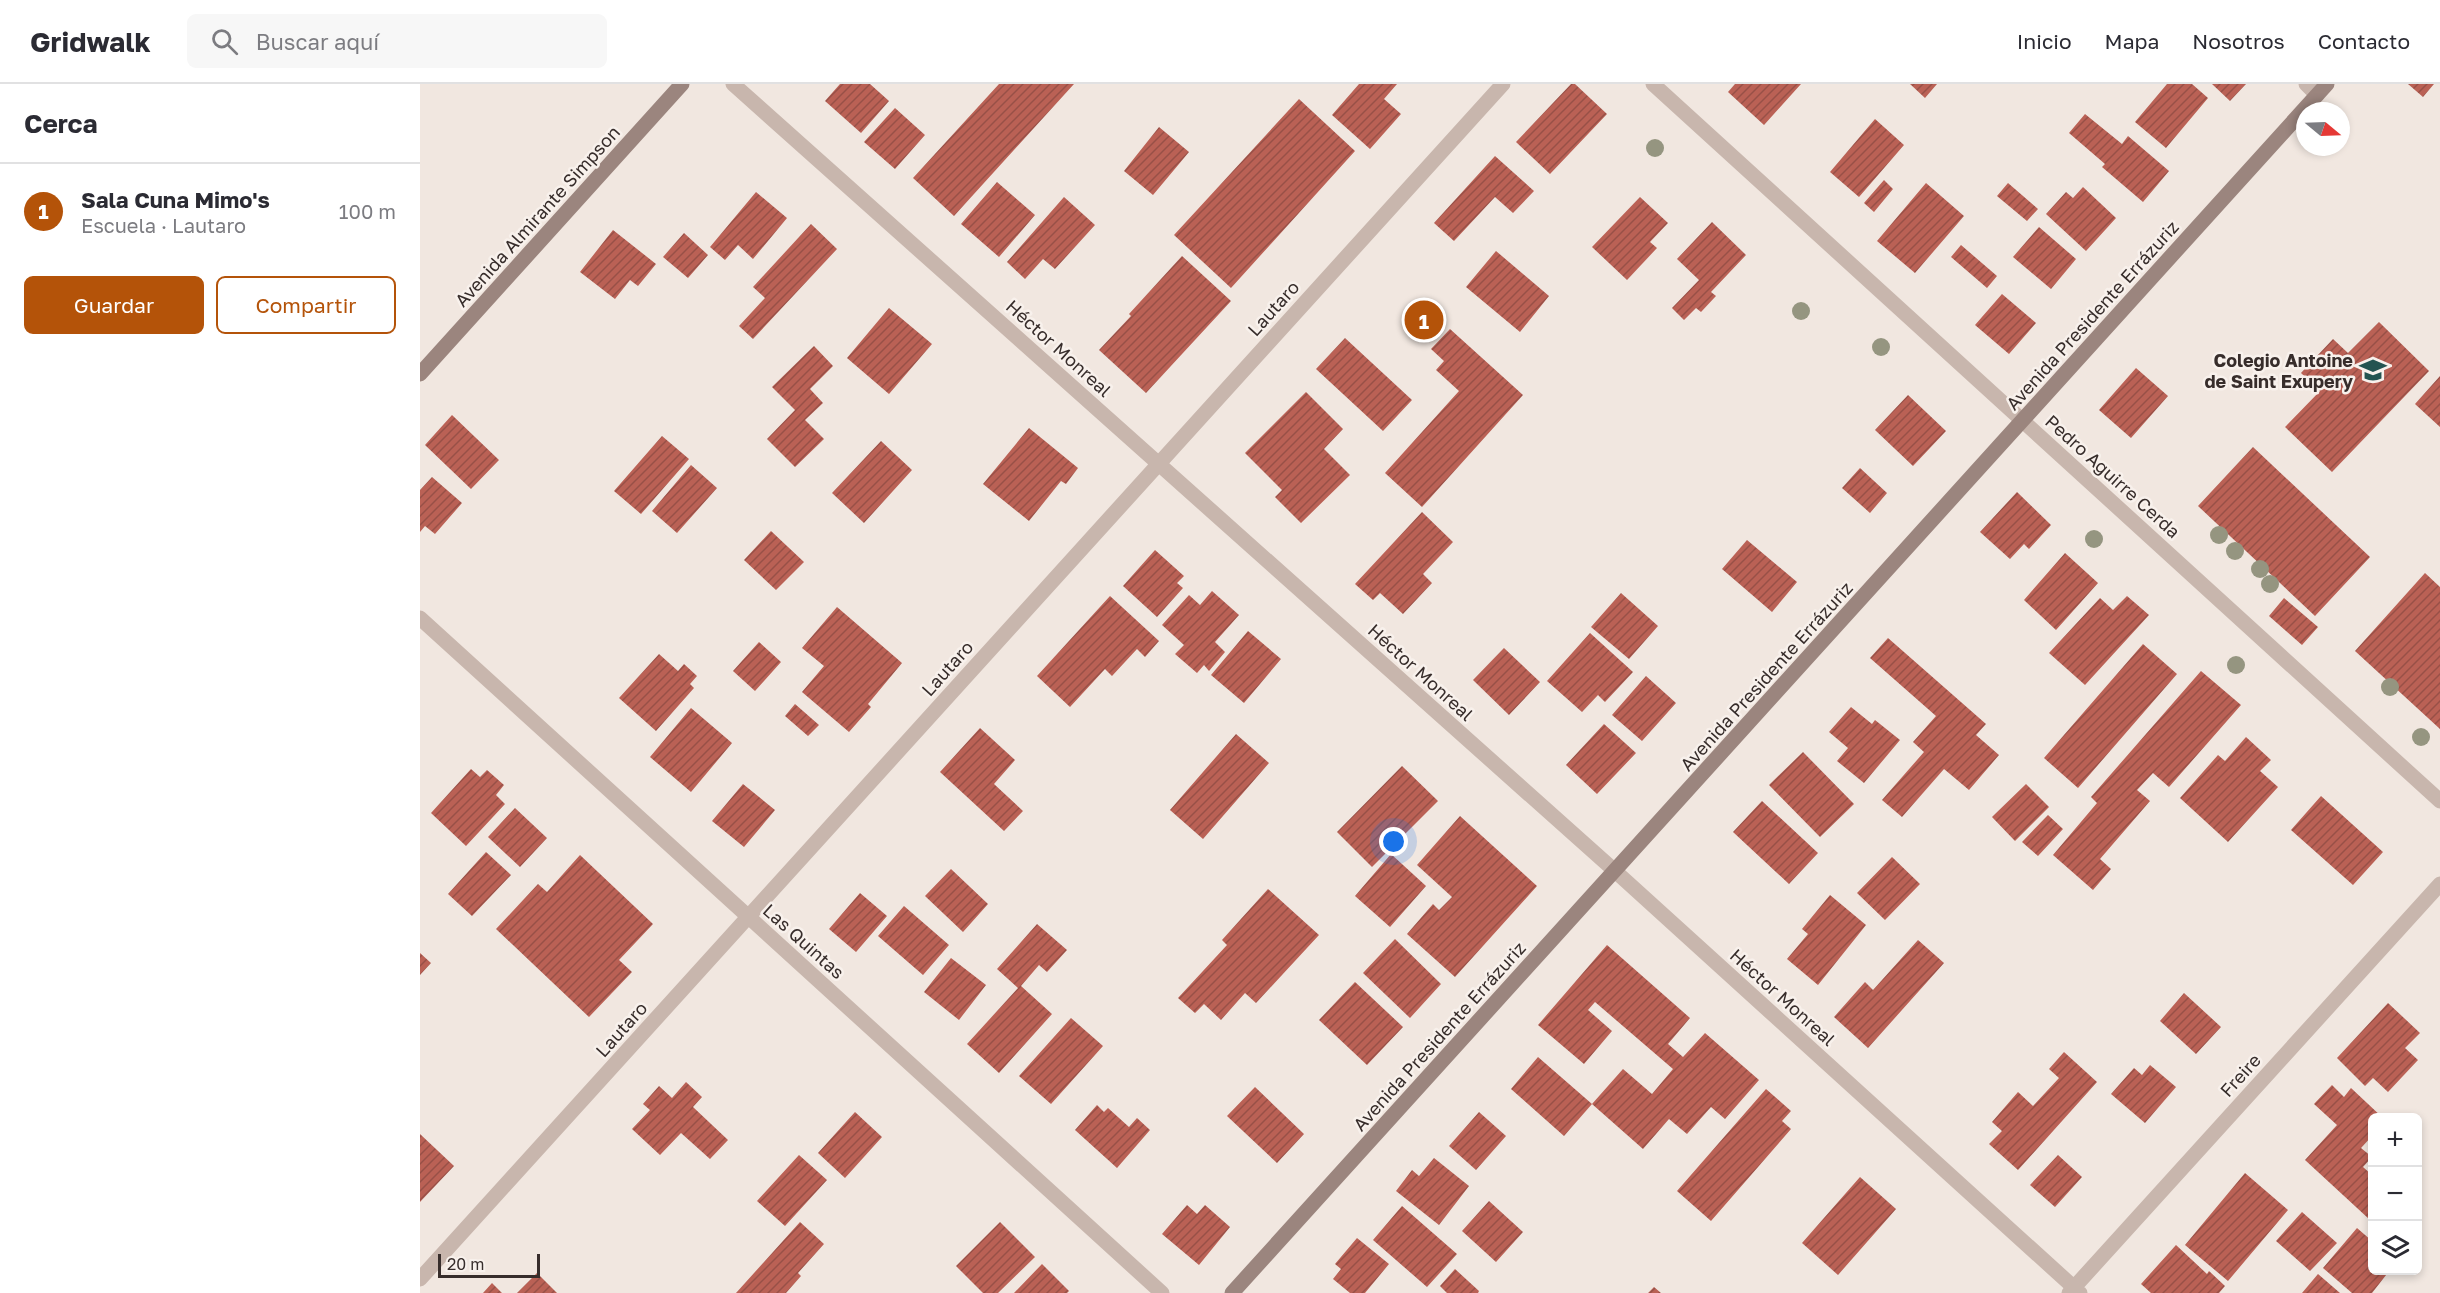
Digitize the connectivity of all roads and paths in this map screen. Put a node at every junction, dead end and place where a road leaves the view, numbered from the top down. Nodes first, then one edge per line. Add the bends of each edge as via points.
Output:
1 (682, 84) edge
2 (733, 84) edge
3 (1503, 84) edge
4 (1653, 84) edge
5 (2317, 88) edge
6 (420, 374) edge
7 (2023, 421) junction
8 (1159, 464) junction
9 (420, 618) edge
10 (2440, 801) edge
11 (1615, 871) junction
12 (2440, 884) edge
13 (748, 916) junction
14 (420, 1279) edge
15 (2074, 1291) edge
16 (1162, 1293) edge
17 (1232, 1293) edge

1 - 6 street, Avenida Almirante Simpson
2 - 8 street, Héctor Monreal
3 - 8 street, Lautaro
4 - 7 street, Pedro Aguirre Cerda
5 - 7 street, Avenida Presidente Errázuriz
7 - 10 street, Pedro Aguirre Cerda
7 - 11 street, Avenida Presidente Errázuriz
8 - 11 street, Héctor Monreal
8 - 13 street, Lautaro
9 - 13 street, Las Quintas
11 - 15 street, Héctor Monreal
11 - 17 street, Avenida Presidente Errázuriz
12 - 15 street, Freire
13 - 14 street, Lautaro
13 - 16 street, Las Quintas

